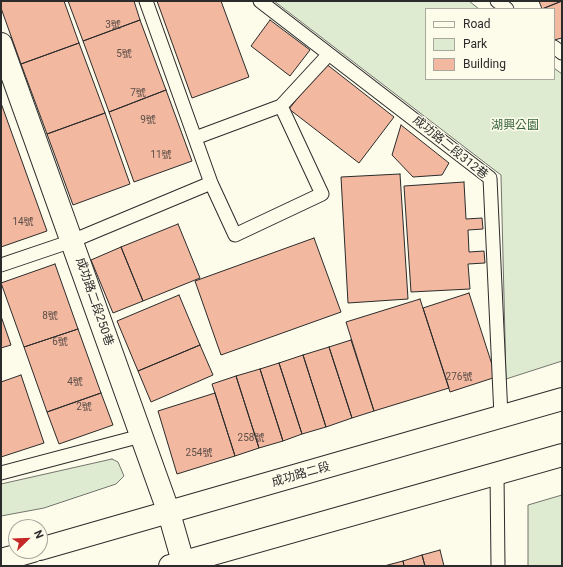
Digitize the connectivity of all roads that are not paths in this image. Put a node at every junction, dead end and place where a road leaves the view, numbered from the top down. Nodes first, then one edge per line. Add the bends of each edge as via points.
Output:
1 (146, 1) edge
2 (260, 1) edge
3 (497, 1) edge
4 (506, 8) edge
5 (1, 44) edge
6 (329, 54) junction
7 (281, 106) junction
8 (195, 138) junction
9 (211, 183) junction
10 (72, 241) junction
11 (1, 265) edge
12 (562, 399) edge
13 (501, 416) junction
14 (141, 436) junction
15 (562, 455) edge
16 (1, 473) edge
17 (497, 474) junction
18 (170, 513) junction
19 (48, 547) edge
20 (176, 564) edge
21 (498, 566) edge

1 - 8 lane
2 - 6 lane, 成功路二段312巷
3 - 4 lane
5 - 10 main road, 成功路二段250巷
6 - 7 lane
6 - 13 lane, 成功路二段312巷 via 490,178
7 - 8 lane
7 - 9 lane via 322,194 235,234
8 - 9 lane
9 - 10 lane
10 - 11 lane
10 - 14 main road, 成功路二段250巷
12 - 13 main road, 成功路二段
13 - 18 main road, 成功路二段
14 - 16 lane
14 - 18 main road, 成功路二段250巷
15 - 17 main road
17 - 20 main road
17 - 21 lane
18 - 19 main road, 成功路二段
18 - 20 main road, 成功路二段250巷

